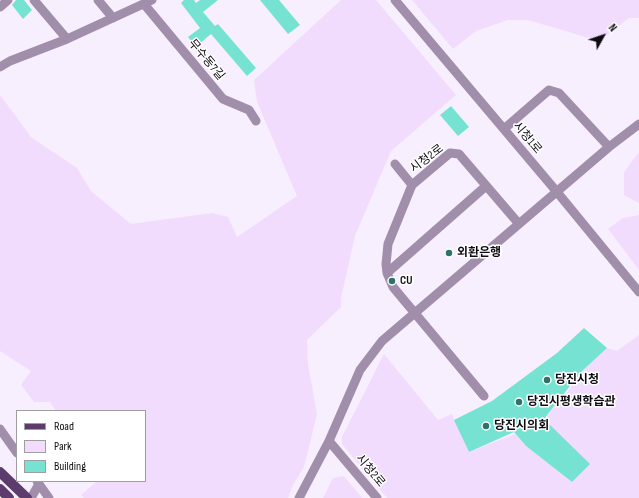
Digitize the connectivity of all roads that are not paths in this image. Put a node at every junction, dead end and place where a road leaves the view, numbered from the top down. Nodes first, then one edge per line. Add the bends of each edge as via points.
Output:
1 (8, 0) edge
2 (34, 0) edge
3 (98, 0) edge
4 (395, 0) edge
5 (148, 2) edge
6 (0, 7) edge
7 (113, 18) junction
8 (67, 39) junction
9 (0, 67) edge
10 (256, 121) dead end
11 (639, 124) edge
12 (504, 129) junction
13 (609, 147) junction
14 (395, 164) dead end
15 (412, 185) junction
16 (486, 186) junction
17 (557, 192) junction
18 (519, 224) junction
19 (388, 244) junction
20 (400, 262) junction
21 (387, 273) junction
22 (639, 292) edge
23 (415, 313) junction
24 (484, 396) dead end
25 (0, 429) edge
26 (329, 441) junction
27 (16, 452) edge
28 (0, 472) edge
29 (38, 483) edge
30 (0, 489) edge
31 (10, 498) edge
32 (27, 498) edge
33 (31, 498) edge
34 (49, 498) edge
35 (299, 498) edge
36 (377, 498) edge

1 - 6 street
2 - 8 street
3 - 7 street
4 - 12 street, 시청1로
5 - 7 street, 무수동7길
5 - 10 street, 무수동7길 via 223,99 249,110
7 - 8 street, 무수동7길
8 - 9 street, 무수동7길
11 - 13 street
12 - 13 street via 549,90 559,93
12 - 17 street, 시청1로
13 - 17 street
14 - 15 street
15 - 16 street, 시청2로 via 450,153 459,154
15 - 19 street, 시청2로
16 - 18 street, 시청2로
16 - 20 street
17 - 18 street
17 - 22 street, 시청1로
18 - 23 street
19 - 20 street via 395,263
19 - 21 street, 시청2로
20 - 21 street
21 - 23 street, 시청2로 via 394,287
23 - 24 street, 시청2로
23 - 26 street via 382,341 360,370
25 - 27 street
26 - 35 street
26 - 36 street, 시청2로
28 - 32 main road
29 - 33 street
29 - 34 street
30 - 31 main road

